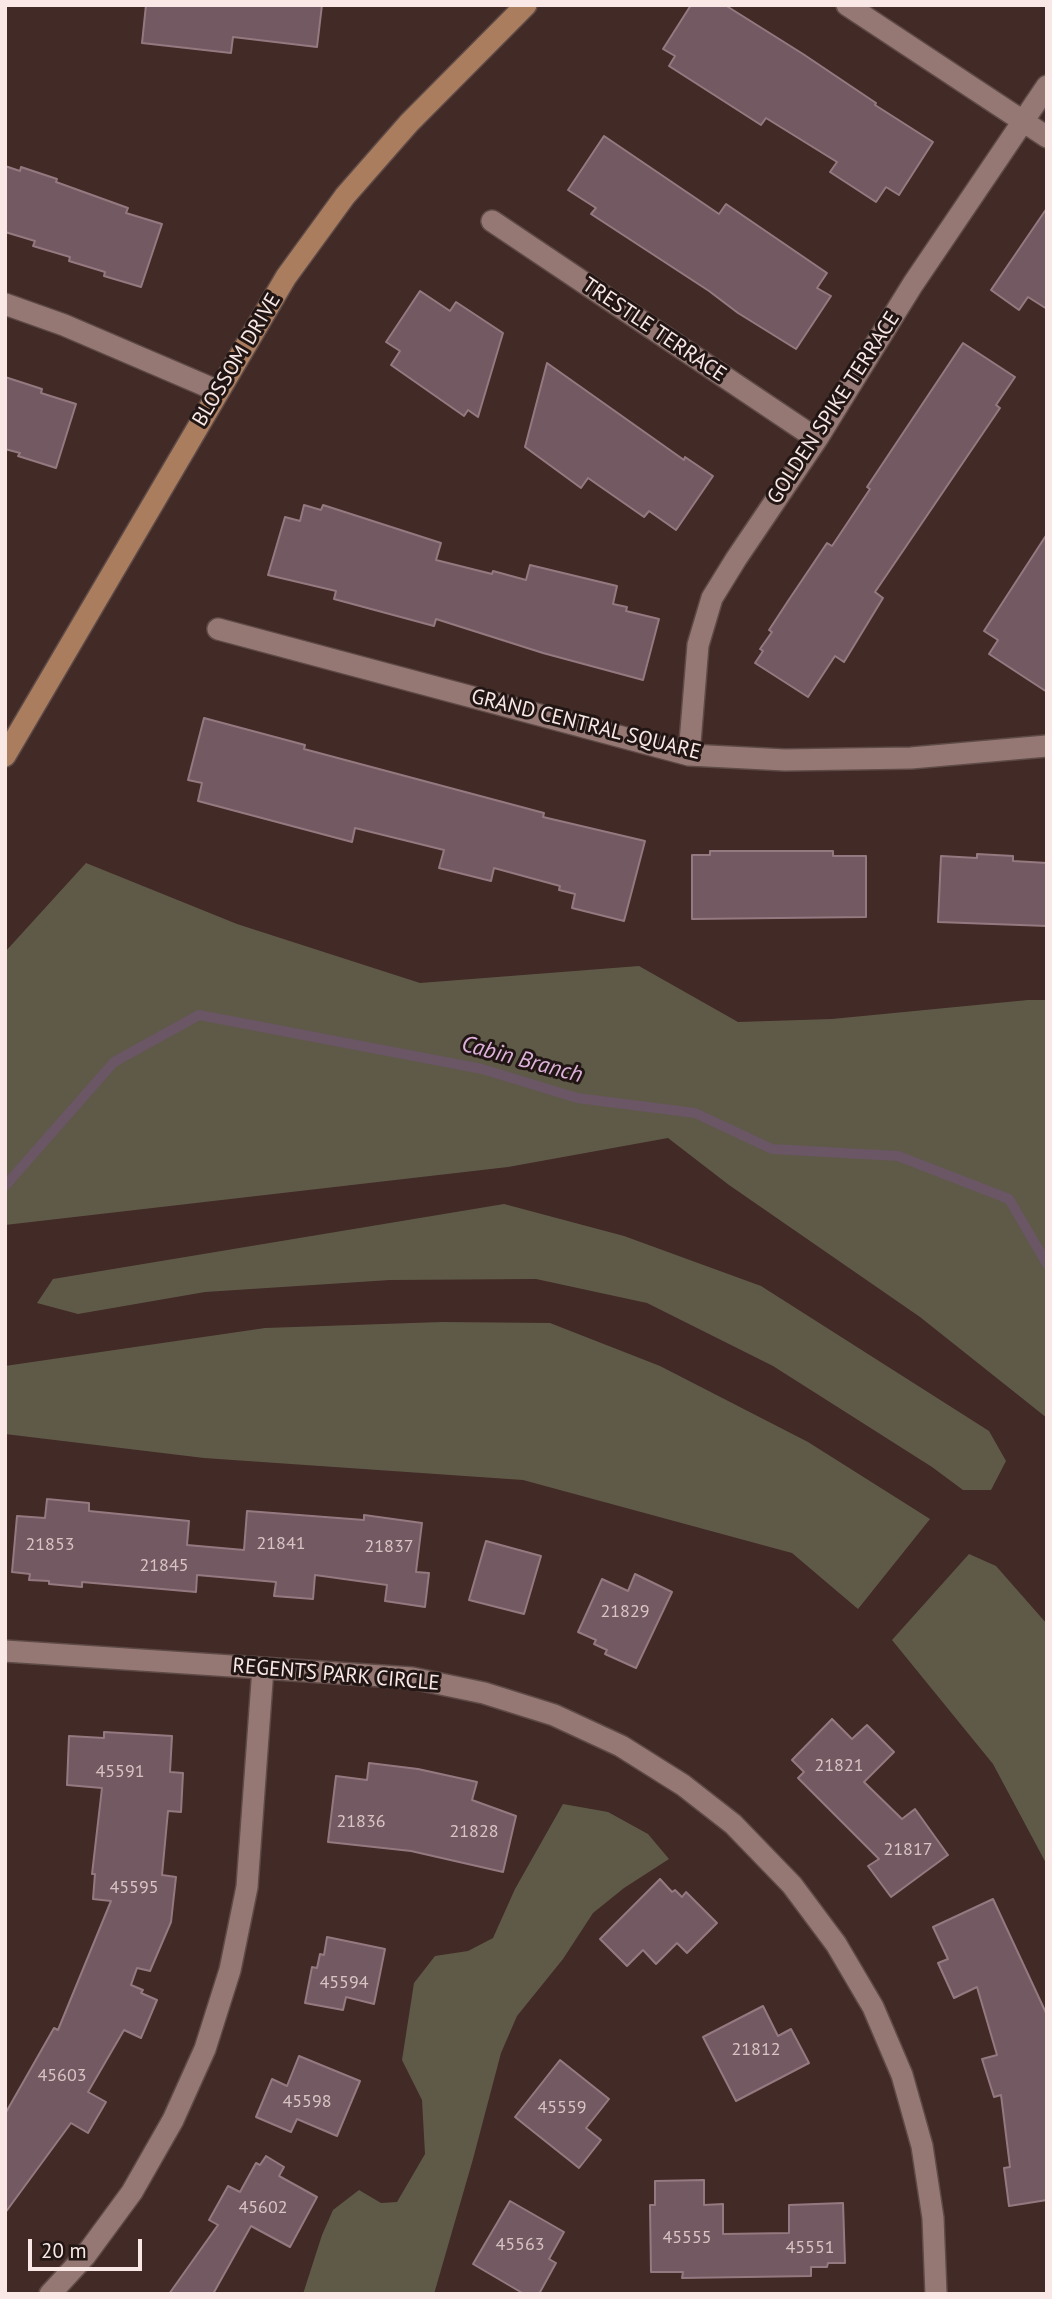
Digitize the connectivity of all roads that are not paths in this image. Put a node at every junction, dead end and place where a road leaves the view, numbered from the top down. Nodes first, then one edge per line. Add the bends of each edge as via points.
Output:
1 (526, 5) edge
2 (847, 5) edge
3 (1047, 86) edge
4 (1023, 120) junction
5 (1047, 137) edge
6 (492, 221) dead end
7 (5, 304) edge
8 (218, 391) junction
9 (817, 439) junction
10 (218, 629) dead end
11 (1047, 746) edge
12 (689, 755) junction
13 (5, 756) edge
14 (5, 1651) edge
15 (263, 1668) junction
16 (50, 2294) edge
17 (936, 2294) edge

1 - 8 street, BLOSSOM DRIVE via 409,123 345,196 286,277
2 - 4 street
3 - 4 street, GOLDEN SPIKE TERRACE
4 - 5 street
4 - 9 street, GOLDEN SPIKE TERRACE
6 - 9 street, TRESTLE TERRACE
7 - 8 street
8 - 13 street, BLOSSOM DRIVE
9 - 12 street, GOLDEN SPIKE TERRACE via 712,598 698,645
10 - 12 street, GRAND CENTRAL SQUARE
11 - 12 street, GRAND CENTRAL SQUARE via 911,758 785,760
14 - 15 street, REGENTS PARK CIRCLE
15 - 16 street via 247,1887 230,1969 205,2049 173,2120 132,2192
15 - 17 street, REGENTS PARK CIRCLE via 412,1678 484,1693 554,1715 621,1746 733,1824 792,1885 836,1944 873,2007 901,2075 922,2146 933,2218

